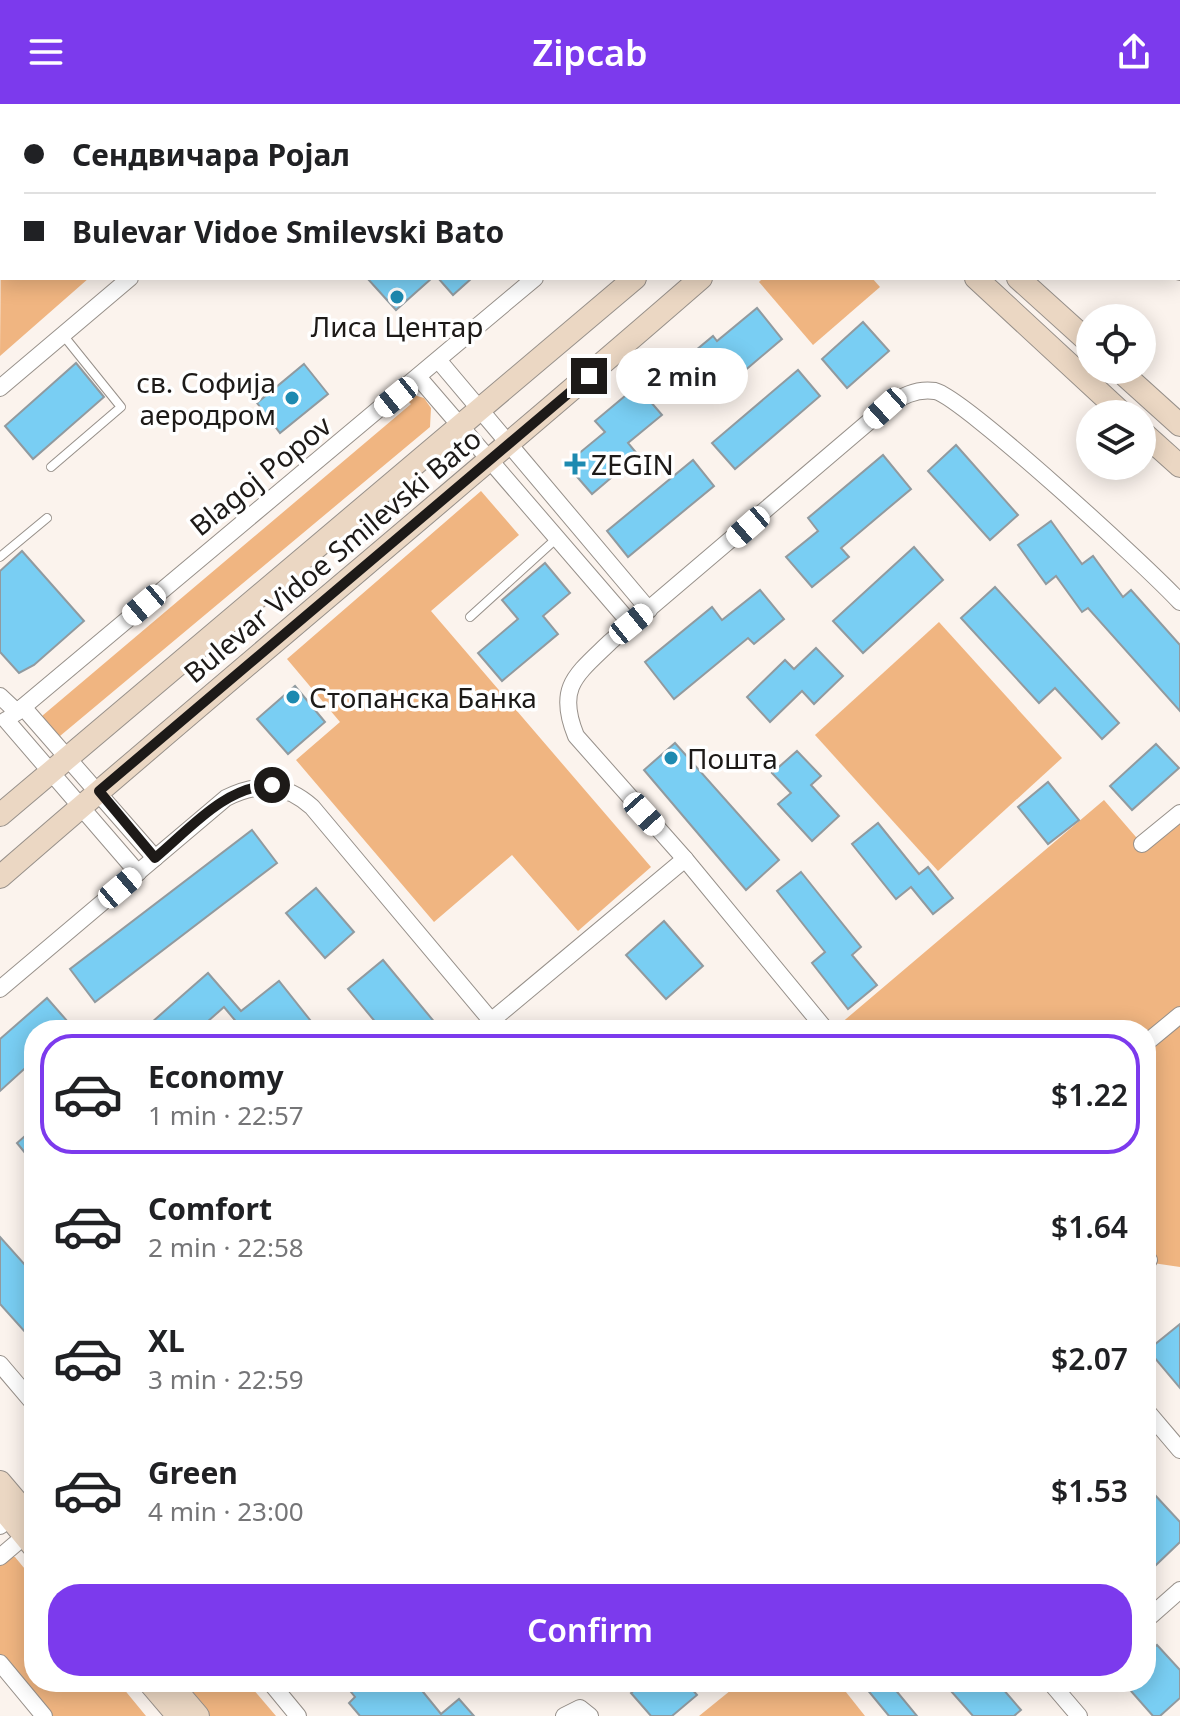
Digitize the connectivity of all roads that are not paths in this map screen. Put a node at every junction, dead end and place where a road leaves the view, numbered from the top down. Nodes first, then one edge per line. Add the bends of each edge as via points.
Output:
1 (128, 280) edge
2 (533, 280) edge
3 (633, 280) edge
4 (699, 280) edge
5 (978, 280) edge
6 (1020, 280) edge
7 (1076, 330) edge
8 (63, 335) junction
9 (439, 361) junction
10 (419, 378) junction
11 (1135, 384) edge
12 (0, 388) edge
13 (1107, 400) edge
14 (478, 408) junction
15 (459, 425) junction
16 (1180, 425) edge
17 (509, 445) junction
18 (1156, 445) edge
19 (490, 461) junction
20 (1180, 466) edge
21 (51, 467) dead end
22 (47, 518) dead end
23 (557, 538) junction
24 (0, 557) edge
25 (1180, 602) edge
26 (649, 610) junction
27 (470, 617) dead end
28 (631, 624) junction
29 (0, 696) edge
30 (12, 716) edge
31 (61, 763) junction
32 (90, 798) junction
33 (1180, 813) edge
34 (0, 815) edge
35 (1142, 844) dead end
36 (155, 858) junction
37 (685, 859) junction
38 (138, 873) junction
39 (0, 877) edge
40 (0, 989) edge
41 (1180, 1015) edge
42 (491, 1020) edge
43 (500, 1020) edge
44 (818, 1020) edge
45 (1156, 1035) edge
46 (0, 1364) edge
47 (24, 1392) edge
48 (1156, 1422) edge
49 (1180, 1450) edge
50 (0, 1482) edge
51 (21, 1521) edge
52 (0, 1557) edge
53 (1180, 1590) edge
54 (1156, 1611) edge
55 (0, 1663) edge
56 (24, 1692) edge
57 (24, 1692) edge
58 (158, 1692) edge
59 (178, 1692) edge
60 (278, 1692) edge
61 (1058, 1692) edge
62 (44, 1716) edge
63 (178, 1716) edge
64 (198, 1716) edge
65 (298, 1716) edge
66 (564, 1716) edge
67 (590, 1716) edge
68 (1079, 1716) edge

1 - 8 street
2 - 9 street, Blagoj Popov
3 - 14 street, Bulevar Vidoe Smilevski Bato
4 - 17 street, Bulevar Vidoe Smilevski Bato
5 - 13 street
6 - 7 street
8 - 12 street
8 - 21 lane via 121,407
9 - 10 street, Blagoj Popov
9 - 14 street
10 - 15 street
10 - 30 street, Blagoj Popov
11 - 16 street
14 - 15 street, Bulevar Vidoe Smilevski Bato
14 - 17 street
15 - 19 street
15 - 31 street, Bulevar Vidoe Smilevski Bato
17 - 19 street, Bulevar Vidoe Smilevski Bato
17 - 26 street
18 - 20 street
19 - 23 street
19 - 32 street, Bulevar Vidoe Smilevski Bato
22 - 24 lane
23 - 27 lane
23 - 28 street
25 - 26 street via 951,398 924,390 885,408
26 - 28 street
28 - 37 street via 576,675 568,691 567,713 576,736 600,767
29 - 30 street
30 - 31 street
31 - 32 street
31 - 34 street, Bulevar Vidoe Smilevski Bato
32 - 36 street
32 - 38 street
32 - 39 street, Bulevar Vidoe Smilevski Bato
33 - 35 street
36 - 38 street
36 - 42 street via 226,798 258,786 287,790 312,807
37 - 43 street via 570,946
37 - 44 street
38 - 40 street
41 - 45 street
46 - 47 street
48 - 49 street
50 - 51 street
51 - 52 street
53 - 54 street
55 - 56 street
57 - 62 street
58 - 63 street
59 - 64 street
60 - 65 street
61 - 68 street
66 - 67 street via 580,1708

